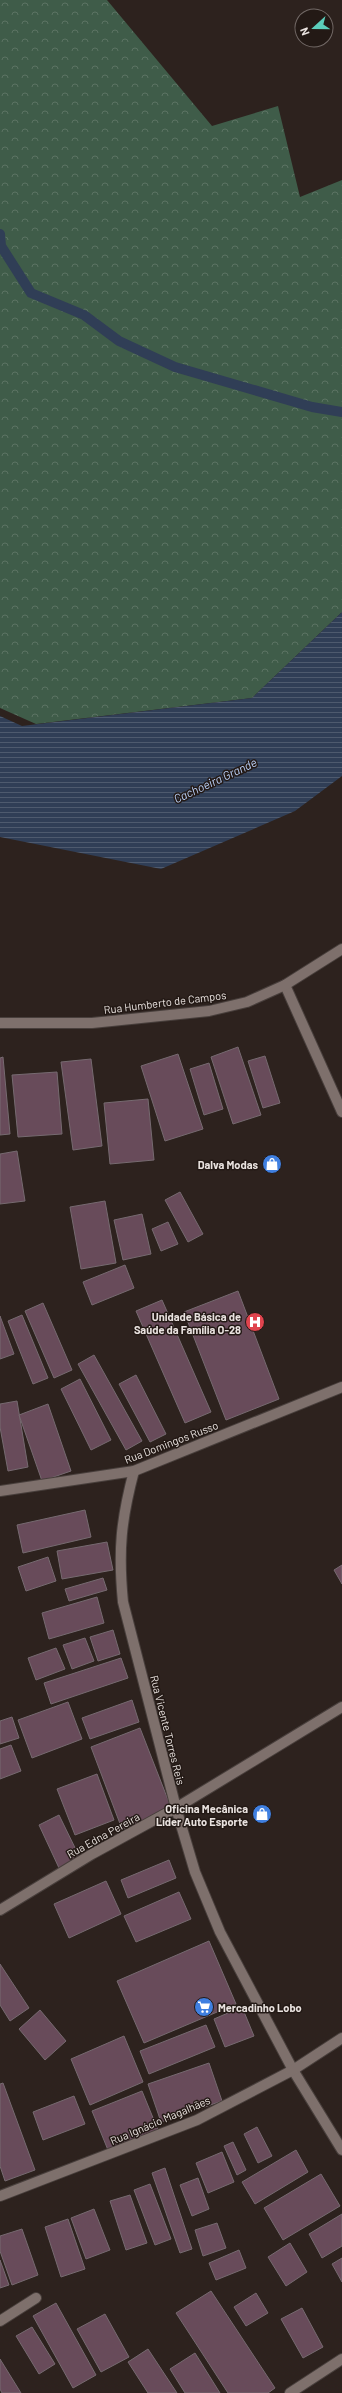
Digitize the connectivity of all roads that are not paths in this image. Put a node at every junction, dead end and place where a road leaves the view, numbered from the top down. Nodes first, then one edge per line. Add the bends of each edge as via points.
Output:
1 (342, 949) edge
2 (285, 985) junction
3 (0, 1023) edge
4 (342, 1112) edge
5 (342, 1387) edge
6 (134, 1471) junction
7 (0, 1491) edge
8 (342, 1707) edge
9 (176, 1808) junction
10 (0, 1910) edge
11 (342, 2038) edge
12 (293, 2070) junction
13 (342, 2150) edge
14 (0, 2196) edge
15 (36, 2298) dead end
16 (0, 2321) edge
17 (342, 2359) edge
18 (290, 2393) edge

1 - 2 street, Rua Humberto de Campos
2 - 3 street, Rua Humberto de Campos via 248,1002 209,1010 92,1022
2 - 4 street
5 - 6 street, Rua Domingos Russo
6 - 7 street, Rua Domingos Russo
6 - 9 street, Rua Vicente Torres Reis via 121,1526 120,1567 123,1602
8 - 9 street, Rua Edna Pereira
9 - 10 street, Rua Edna Pereira via 92,1854
9 - 12 street, Rua Vicente Torres Reis via 195,1872 220,1932
11 - 12 street, Rua Ignácio Magalhães
12 - 13 street, Rua Vicente Torres Reis
12 - 14 street, Rua Ignácio Magalhães via 197,2120
15 - 16 street
17 - 18 street

